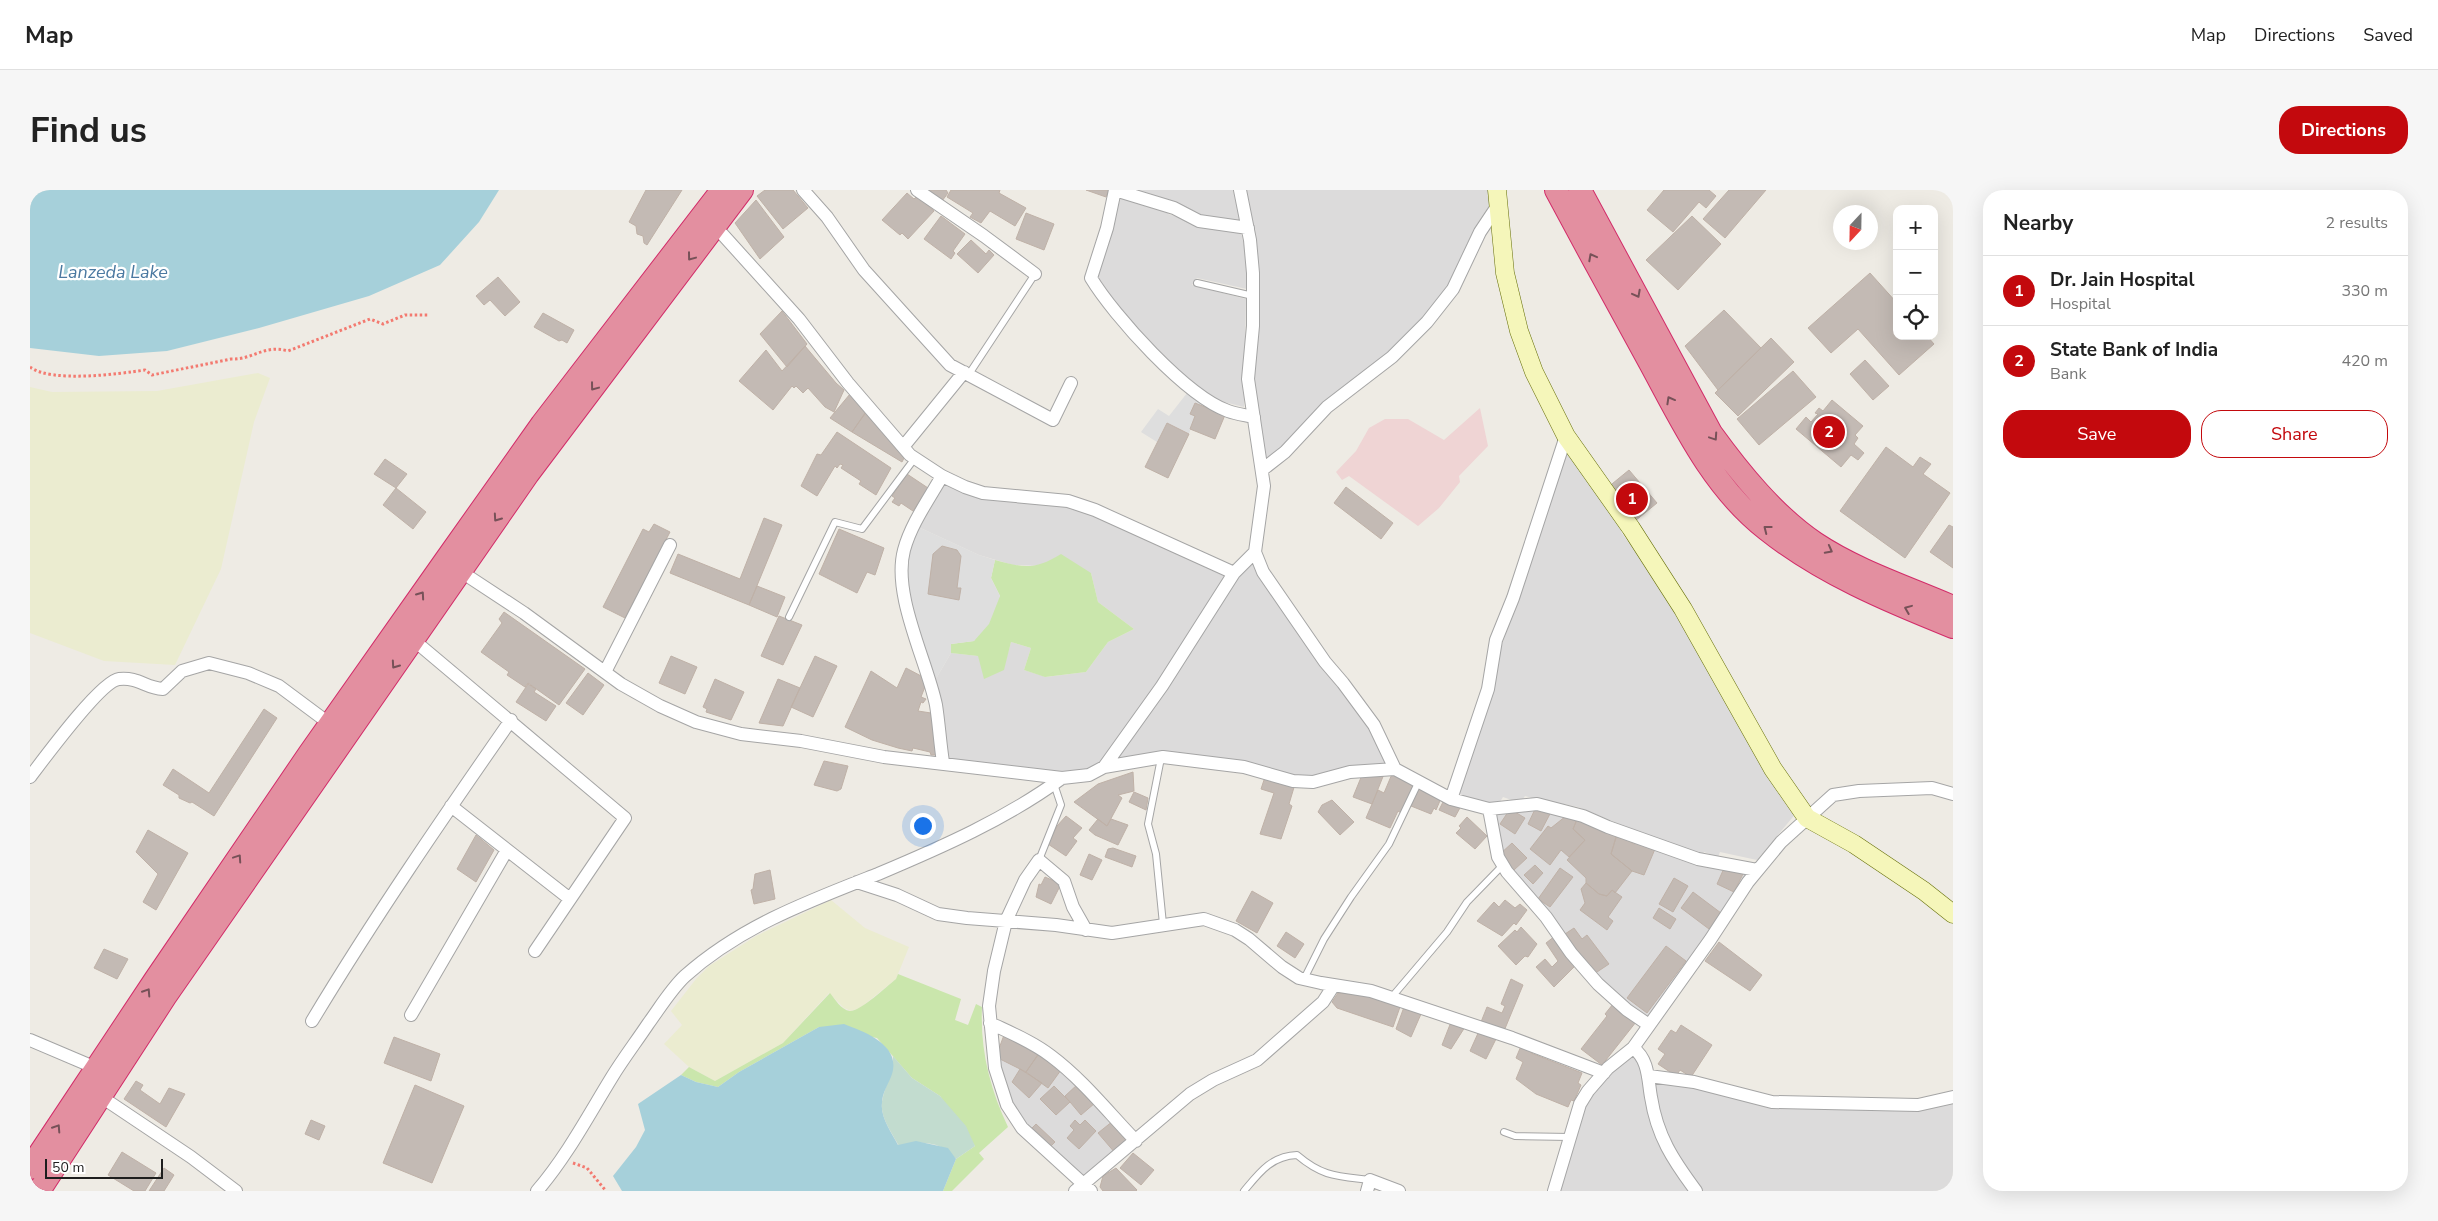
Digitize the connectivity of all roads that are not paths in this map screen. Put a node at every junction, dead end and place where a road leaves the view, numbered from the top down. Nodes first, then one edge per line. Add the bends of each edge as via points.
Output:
1 (722, 190) edge
2 (742, 190) edge
3 (803, 190) edge
4 (917, 190) edge
5 (1115, 190) edge
6 (1240, 190) edge
7 (1556, 190) edge
8 (1580, 190) edge
9 (1497, 197) edge
10 (715, 226) junction
11 (1248, 228) junction
12 (1035, 274) joint
13 (1197, 283) dead end
14 (1253, 296) junction
15 (967, 373) junction
16 (1071, 383) dead end
17 (1254, 417) junction
18 (1566, 436) junction
19 (903, 447) junction
20 (915, 458) junction
21 (1262, 470) junction
22 (942, 476) junction
23 (670, 545) dead end
24 (1255, 552) junction
25 (453, 566) junction
26 (1234, 573) junction
27 (1953, 607) edge
28 (789, 617) dead end
29 (1953, 627) edge
30 (406, 634) junction
31 (605, 672) junction
32 (511, 720) junction
33 (330, 724) junction
34 (1161, 758) junction
35 (943, 762) junction
36 (1104, 767) junction
37 (1395, 769) junction
38 (30, 777) edge
39 (1058, 781) junction
40 (1419, 781) junction
41 (1953, 794) edge
42 (1451, 799) junction
43 (451, 806) junction
44 (1489, 809) junction
45 (1807, 818) junction
46 (507, 850) junction
47 (1039, 860) junction
48 (1503, 865) junction
49 (1757, 870) junction
50 (857, 882) junction
51 (570, 899) junction
52 (1953, 914) edge
53 (1006, 921) junction
54 (1163, 924) junction
55 (1086, 930) junction
56 (535, 951) dead end
57 (1304, 979) junction
58 (1334, 985) junction
59 (1391, 998) junction
60 (411, 1015) dead end
61 (312, 1021) dead end
62 (990, 1023) junction
63 (1649, 1025) junction
64 (30, 1040) edge
65 (1633, 1048) junction
66 (96, 1068) junction
67 (1604, 1073) junction
68 (1648, 1076) junction
69 (100, 1096) junction
70 (1953, 1096) edge
71 (1504, 1132) dead end
72 (1570, 1137) junction
73 (1136, 1141) junction
74 (30, 1168) edge
75 (1368, 1185) edge
76 (1083, 1189) edge
77 (39, 1191) edge
78 (236, 1191) edge
79 (537, 1191) edge
80 (1244, 1191) edge
81 (1399, 1191) edge
82 (1554, 1191) edge
83 (1696, 1191) edge

1 - 25 highway via 542,424
2 - 10 highway
3 - 15 street via 827,217 864,270 915,328 950,365
4 - 12 street
5 - 11 street via 1174,208 1199,221
5 - 17 street via 1107,228 1090,278 1104,300 1182,381 1226,410
6 - 11 street
29 -> 7 highway via 1886,600 1822,567 1765,529 1728,492 1692,441
8 -> 27 highway via 1711,433 1736,469 1774,508 1815,542 1867,571
9 - 18 street via 1505,272 1519,331 1534,372
9 - 21 street via 1453,288 1427,322 1392,357 1327,407 1285,452
10 - 19 street via 799,320
10 -> 25 highway via 528,474
11 - 14 street
12 - 15 lane
13 - 14 lane
14 - 17 street via 1254,326 1248,378
15 - 16 street via 1053,420
15 - 19 street
17 - 21 street
18 - 42 street via 1496,640 1488,689
18 - 45 street via 1683,609 1773,769
19 - 20 street
20 - 22 street
20 - 28 lane via 862,529 834,522
21 - 24 street via 1264,486
22 - 26 street via 983,493 1068,501
22 - 35 street via 914,525 904,550 902,578 922,664 936,704
23 - 31 street
24 - 26 street
24 - 37 street via 1263,572 1325,662 1374,724
25 - 30 highway
25 - 31 street
26 - 36 street via 1162,686
30 - 32 street
30 - 33 highway
30 -> 69 highway
31 - 35 street via 660,706 696,722 741,734 801,741 884,757
32 - 43 street
32 - 51 street via 625,818
33 - 38 street via 279,686 248,673 209,663 182,672 163,689 152,688 135,678 116,679 60,736
66 -> 33 highway
34 - 36 street
34 - 37 street via 1225,764 1293,781 1313,782 1350,772
34 - 54 lane via 1148,824 1156,854
35 - 39 street
36 - 39 street via 1089,775
37 - 40 street
39 - 47 lane via 1061,805
39 - 50 street via 1034,799 967,835
40 - 42 street
40 - 57 lane via 1389,844 1345,905
41 - 45 street via 1932,788 1860,790 1834,795
42 - 44 street
43 - 46 street
43 - 61 street
44 - 48 street via 1498,857
44 - 49 street via 1537,804 1584,816 1698,859
45 - 49 street
45 - 52 street via 1881,861
46 - 51 street
46 - 60 street
47 - 53 street via 1025,880
47 - 55 street via 1064,881
48 - 59 lane via 1467,902
48 - 63 street via 1598,984
49 - 63 street
50 - 53 street via 938,914
50 - 79 street via 754,927 715,951 683,978 613,1075 562,1160
51 - 56 street
53 - 55 street
53 - 62 street via 989,1006
54 - 55 street via 1112,933
54 - 57 street via 1204,919 1220,924 1249,939 1282,967
57 - 58 street
58 - 59 street
58 - 73 street via 1323,1002 1257,1060 1190,1094
59 - 67 street via 1575,1060
62 - 73 street via 1025,1039 1055,1059
62 - 76 street via 995,1068 1007,1105 1022,1128
63 - 65 street
64 - 66 street
65 - 67 street
65 - 68 street via 1640,1053
74 -> 66 highway
67 - 72 street via 1580,1104
68 - 70 street via 1694,1082 1772,1102 1918,1105
68 - 83 street via 1657,1126 1672,1159
69 - 77 highway
69 - 78 street
71 - 72 lane via 1515,1136
72 - 82 street
73 - 76 street
75 - 80 lane via 1314,1170 1297,1155 1288,1155 1263,1168
75 - 81 street

